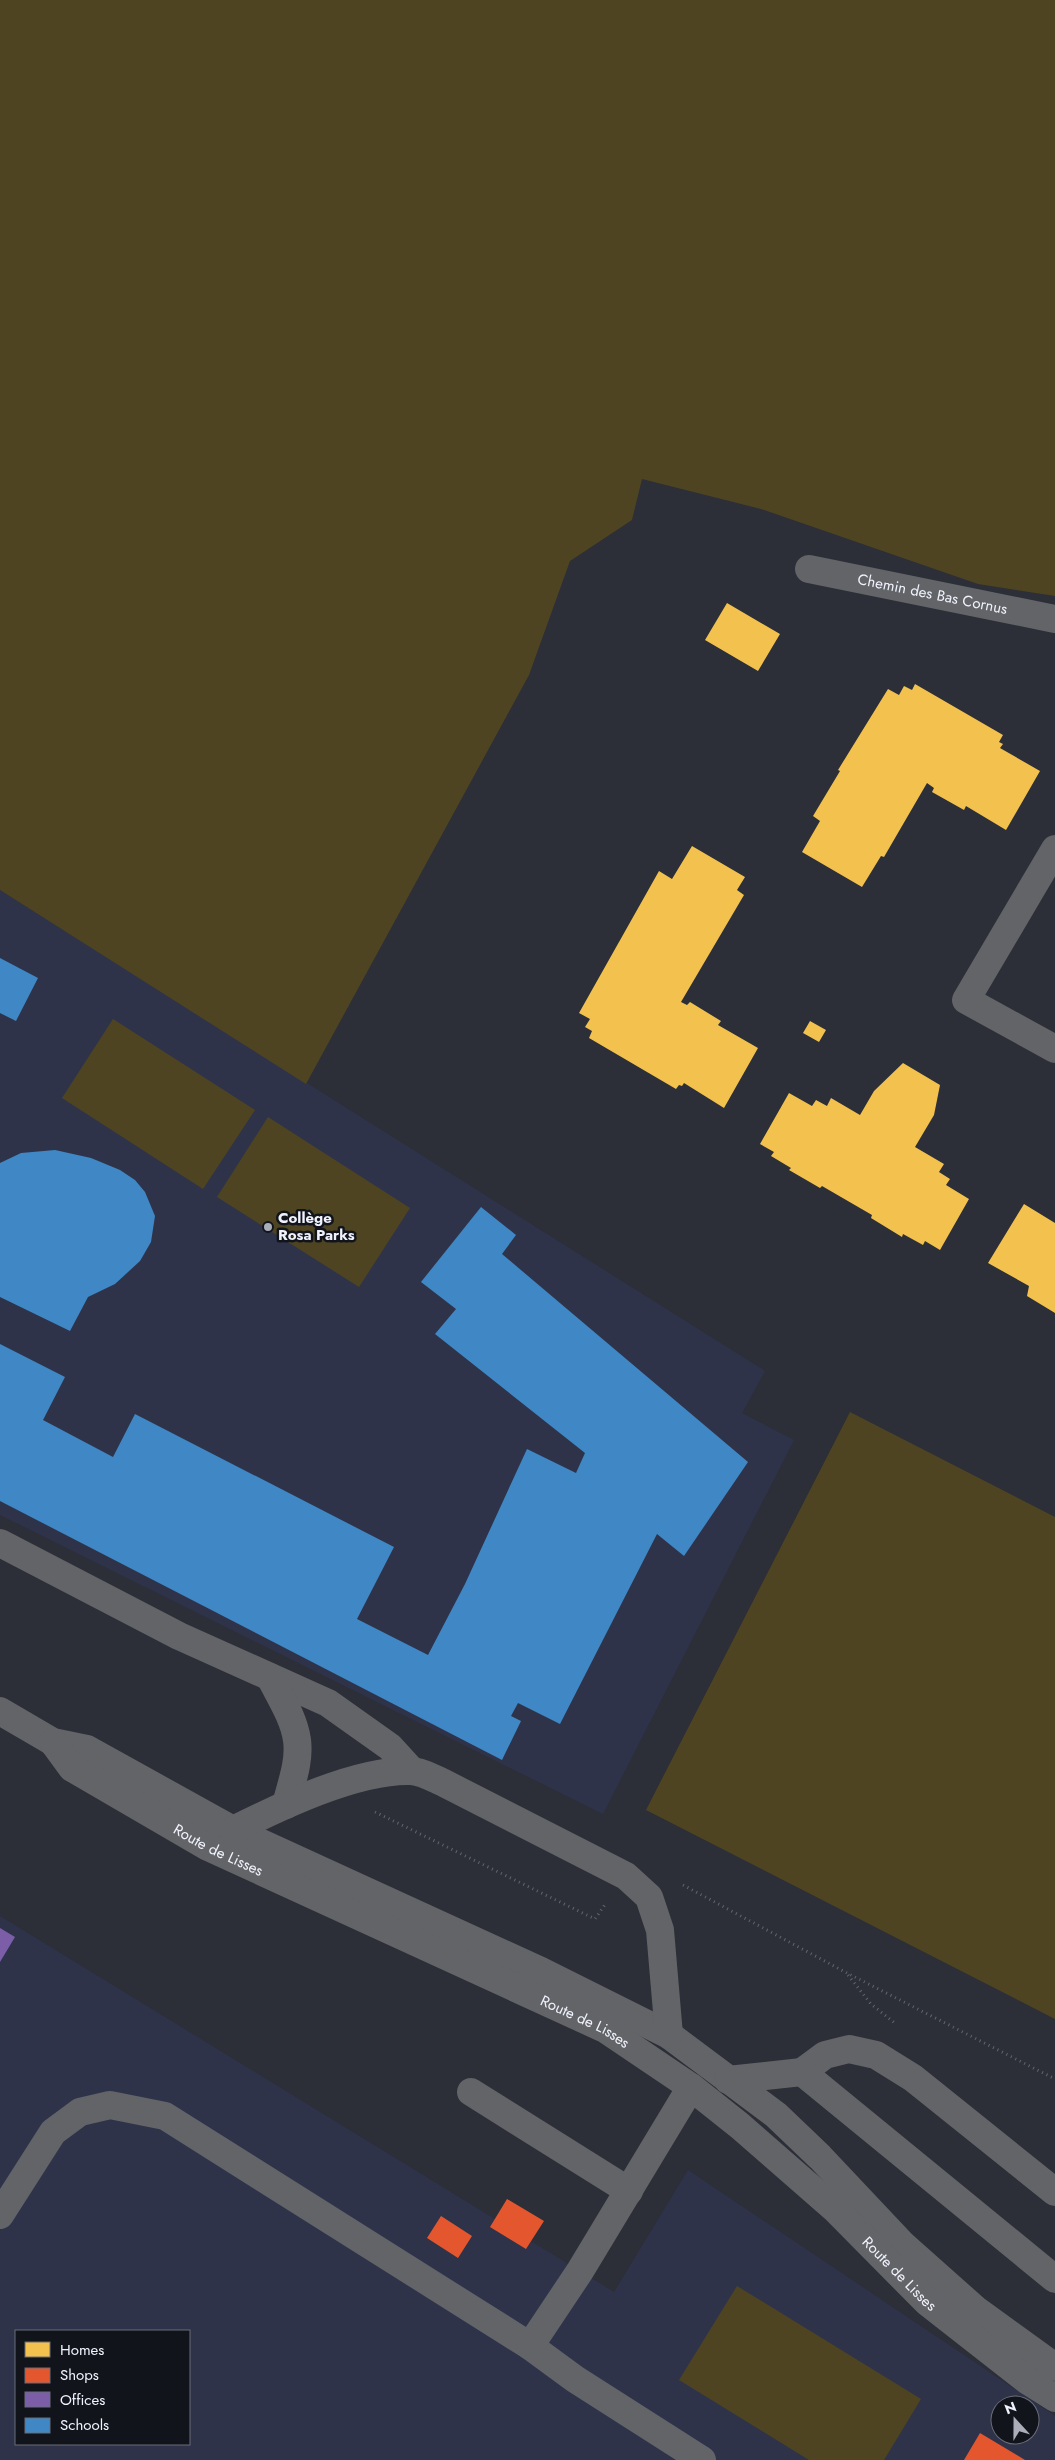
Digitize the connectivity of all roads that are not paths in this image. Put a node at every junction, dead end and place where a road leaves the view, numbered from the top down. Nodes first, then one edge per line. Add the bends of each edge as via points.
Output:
1 (810, 569) dead end
2 (1055, 620) edge
3 (1055, 849) edge
4 (1055, 1048) edge
5 (0, 1543) edge
6 (270, 1677) junction
7 (0, 1711) edge
8 (53, 1742) junction
9 (411, 1770) junction
10 (286, 1805) junction
11 (233, 1830) junction
12 (669, 2035) junction
13 (802, 2072) junction
14 (728, 2080) junction
15 (691, 2087) junction
16 (471, 2092) dead end
17 (628, 2191) junction
18 (1055, 2192) edge
19 (0, 2215) edge
20 (1055, 2279) edge
21 (530, 2346) junction
22 (1055, 2367) edge
23 (1055, 2398) edge
24 (702, 2460) edge

1 - 2 street, Chemin des Bas Cornus
3 - 4 street via 966,1000
5 - 6 street via 179,1636
6 - 9 street via 328,1704 390,1747
6 - 10 street via 288,1711 297,1740 297,1762
7 - 8 street, Route de Lisses
8 - 11 street, Route de Lisses via 87,1749
8 - 15 street, Route de Lisses via 72,1768 206,1846 605,2029
9 - 10 street via 362,1776
9 - 12 street via 442,1782 626,1876 649,1897 660,1930
10 - 11 street
11 - 12 street, Route de Lisses via 541,1971
12 - 14 street, Route de Lisses
13 - 14 street
13 - 18 street via 825,2055 849,2050 876,2055 913,2078
13 - 20 street
14 - 22 street, Route de Lisses via 776,2115 903,2245 975,2309
15 - 17 street
15 - 23 street, Route de Lisses via 835,2209 927,2302 1028,2381
16 - 17 street
17 - 21 street
19 - 21 street via 53,2132 80,2112 110,2105 165,2116
21 - 24 street via 575,2379

